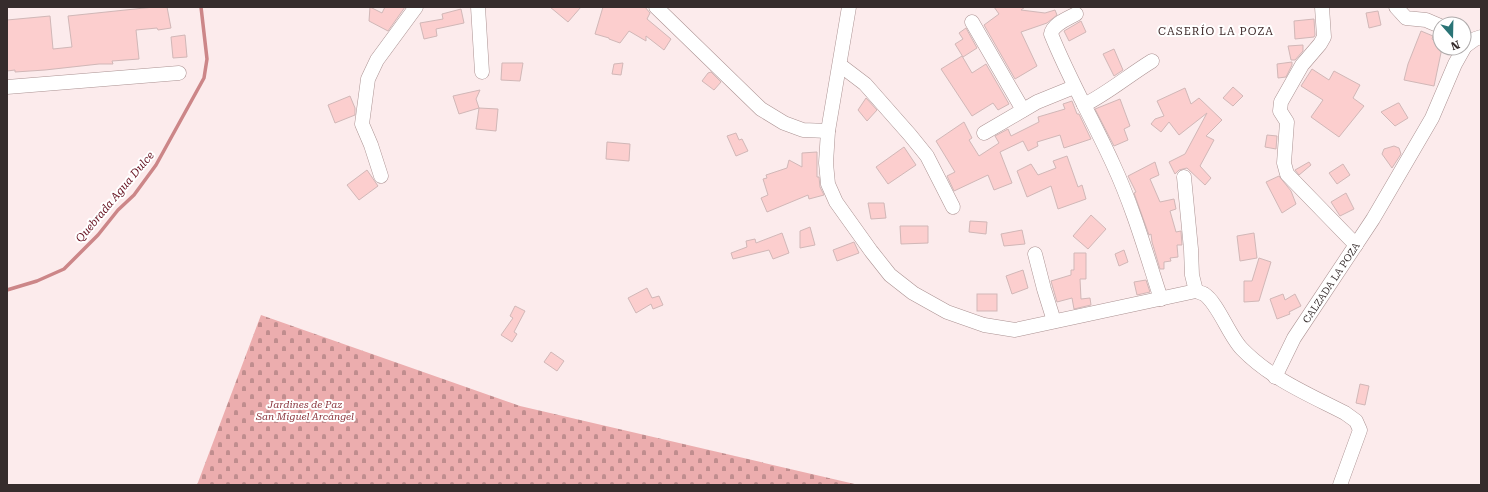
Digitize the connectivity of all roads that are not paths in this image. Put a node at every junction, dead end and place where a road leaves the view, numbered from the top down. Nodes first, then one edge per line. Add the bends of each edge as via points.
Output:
1 (416, 7) edge
2 (478, 7) edge
3 (656, 7) edge
4 (849, 7) edge
5 (1322, 7) edge
6 (1396, 7) edge
7 (1076, 14) dead end
8 (972, 22) dead end
9 (1432, 23) edge
10 (1481, 37) edge
11 (1472, 42) edge
12 (1459, 56) edge
13 (1152, 61) dead end
14 (840, 65) junction
15 (482, 72) dead end
16 (179, 73) dead end
17 (7, 87) edge
18 (1074, 87) junction
19 (1084, 105) junction
20 (1023, 110) junction
21 (828, 131) junction
22 (984, 133) dead end
23 (381, 176) dead end
24 (1184, 177) dead end
25 (953, 207) dead end
26 (1356, 245) junction
27 (1035, 254) dead end
28 (1196, 291) junction
29 (1161, 298) junction
30 (1054, 321) junction
31 (1275, 377) junction
32 (1340, 485) edge

1 - 23 street via 377,60 368,79 362,124
2 - 15 street
3 - 21 street via 761,109 784,123 803,130
4 - 14 street
5 - 26 street via 1324,37 1302,65 1281,102 1280,111 1287,122 1284,163 1287,174
6 - 9 street via 1406,18
7 - 18 street via 1052,29 1051,34
8 - 20 street
10 - 11 street, CALZADA LA POZA
12 - 26 street, CALZADA LA POZA via 1432,118
13 - 19 street via 1113,89
14 - 21 street
14 - 25 street via 865,84 927,156
16 - 17 street
18 - 19 street
18 - 20 street
19 - 29 street via 1138,225
20 - 22 street
21 - 30 street via 828,184 836,202 890,275 913,293 947,312 984,325 1016,330
24 - 28 street via 1192,276
26 - 31 street, CALZADA LA POZA via 1294,338
27 - 30 street
28 - 29 street
28 - 31 street via 1204,294 1214,304 1242,349
29 - 30 street
31 - 32 street via 1356,421 1360,430

